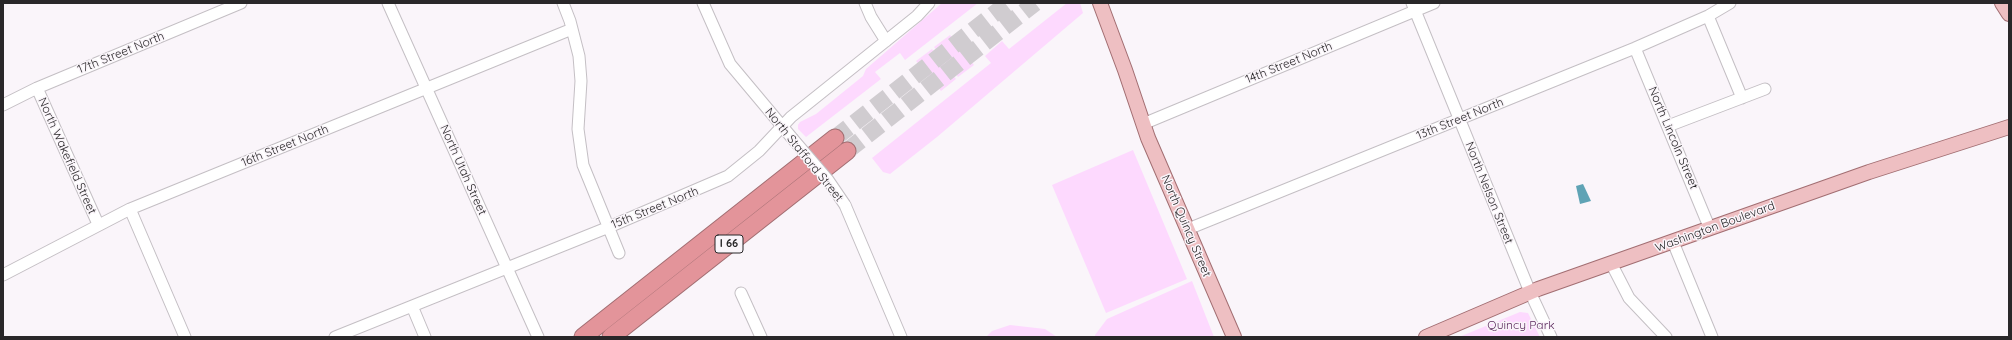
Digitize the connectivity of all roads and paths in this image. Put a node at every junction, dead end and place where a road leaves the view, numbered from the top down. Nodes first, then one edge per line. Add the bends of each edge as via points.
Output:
1 (241, 3) edge
2 (388, 3) edge
3 (563, 3) edge
4 (703, 3) edge
5 (865, 3) edge
6 (929, 3) edge
7 (1434, 3) edge
8 (1730, 3) edge
9 (2002, 3) edge
10 (1096, 5) edge
11 (1413, 7) edge
12 (2009, 14) edge
13 (1708, 16) junction
14 (572, 29) junction
15 (886, 41) junction
16 (1635, 48) junction
17 (36, 88) junction
18 (426, 88) junction
19 (1765, 89) dead end
20 (1742, 98) junction
21 (3, 105) edge
22 (1141, 119) junction
23 (1459, 120) junction
24 (782, 126) junction
25 (1668, 126) junction
26 (2009, 127) edge
27 (835, 138) tunnel mouth
28 (847, 152) tunnel mouth
29 (130, 209) junction
30 (98, 224) junction
31 (608, 227) junction
32 (1188, 229) junction
33 (1710, 229) junction
34 (1673, 242) junction
35 (619, 253) dead end
36 (1611, 263) junction
37 (506, 268) junction
38 (3, 275) edge
39 (1530, 292) junction
40 (741, 293) dead end
41 (412, 306) junction
42 (598, 325) junction
43 (185, 337) edge
44 (335, 337) edge
45 (426, 337) edge
46 (538, 337) edge
47 (579, 337) edge
48 (583, 337) edge
49 (611, 337) edge
50 (761, 337) edge
51 (901, 337) edge
52 (1234, 337) edge
53 (1426, 337) edge
54 (1552, 337) edge
55 (1666, 337) edge
56 (1712, 337) edge

1 - 17 street, 17th Street North
2 - 18 street, North Utah Street
3 - 14 street
4 - 24 street, North Stafford Street via 730,64
5 - 15 street via 871,18
6 - 15 street, 15th Street North
7 - 11 street, 14th Street North
8 - 13 street, 13th Street North
9 - 12 main road
10 - 22 main road, North Quincy Street via 1119,73
11 - 22 street, 14th Street North
11 - 23 street, North Nelson Street
13 - 16 street, 13th Street North
13 - 20 street
14 - 18 street, 16th Street North
14 - 31 street via 579,56 581,81 578,129 583,165
15 - 24 street, 15th Street North
16 - 23 street, 13th Street North
16 - 25 street, North Lincoln Street
17 - 21 street, 17th Street North
17 - 30 street, North Wakefield Street
18 - 29 street, 16th Street North
18 - 37 street, North Utah Street
19 - 20 street
20 - 25 street
22 - 32 main road, North Quincy Street
23 - 32 street, 13th Street North
23 - 39 street, North Nelson Street
24 - 31 street, 15th Street North via 759,151 728,176
24 - 51 street, North Stafford Street, bridge via 828,180 845,205
25 - 33 street, North Lincoln Street
26 - 33 main road, Washington Boulevard via 1869,172
27 - 42 highway, I 66
28 - 49 highway, I 66
29 - 30 street, 16th Street North
29 - 43 street
30 - 38 street, 16th Street North
31 - 35 street
31 - 37 street, 15th Street North
32 - 52 main road, North Quincy Street
33 - 34 main road, Washington Boulevard
34 - 36 main road, Washington Boulevard
34 - 56 street
36 - 39 main road, Washington Boulevard
36 - 55 street via 1629,298
37 - 41 street, 15th Street North
37 - 46 street, North Utah Street
39 - 53 main road, Washington Boulevard
39 - 54 street, North Nelson Street
40 - 50 street
41 - 44 street, 15th Street North
41 - 45 street
42 - 47 highway
42 - 48 highway, I 66

